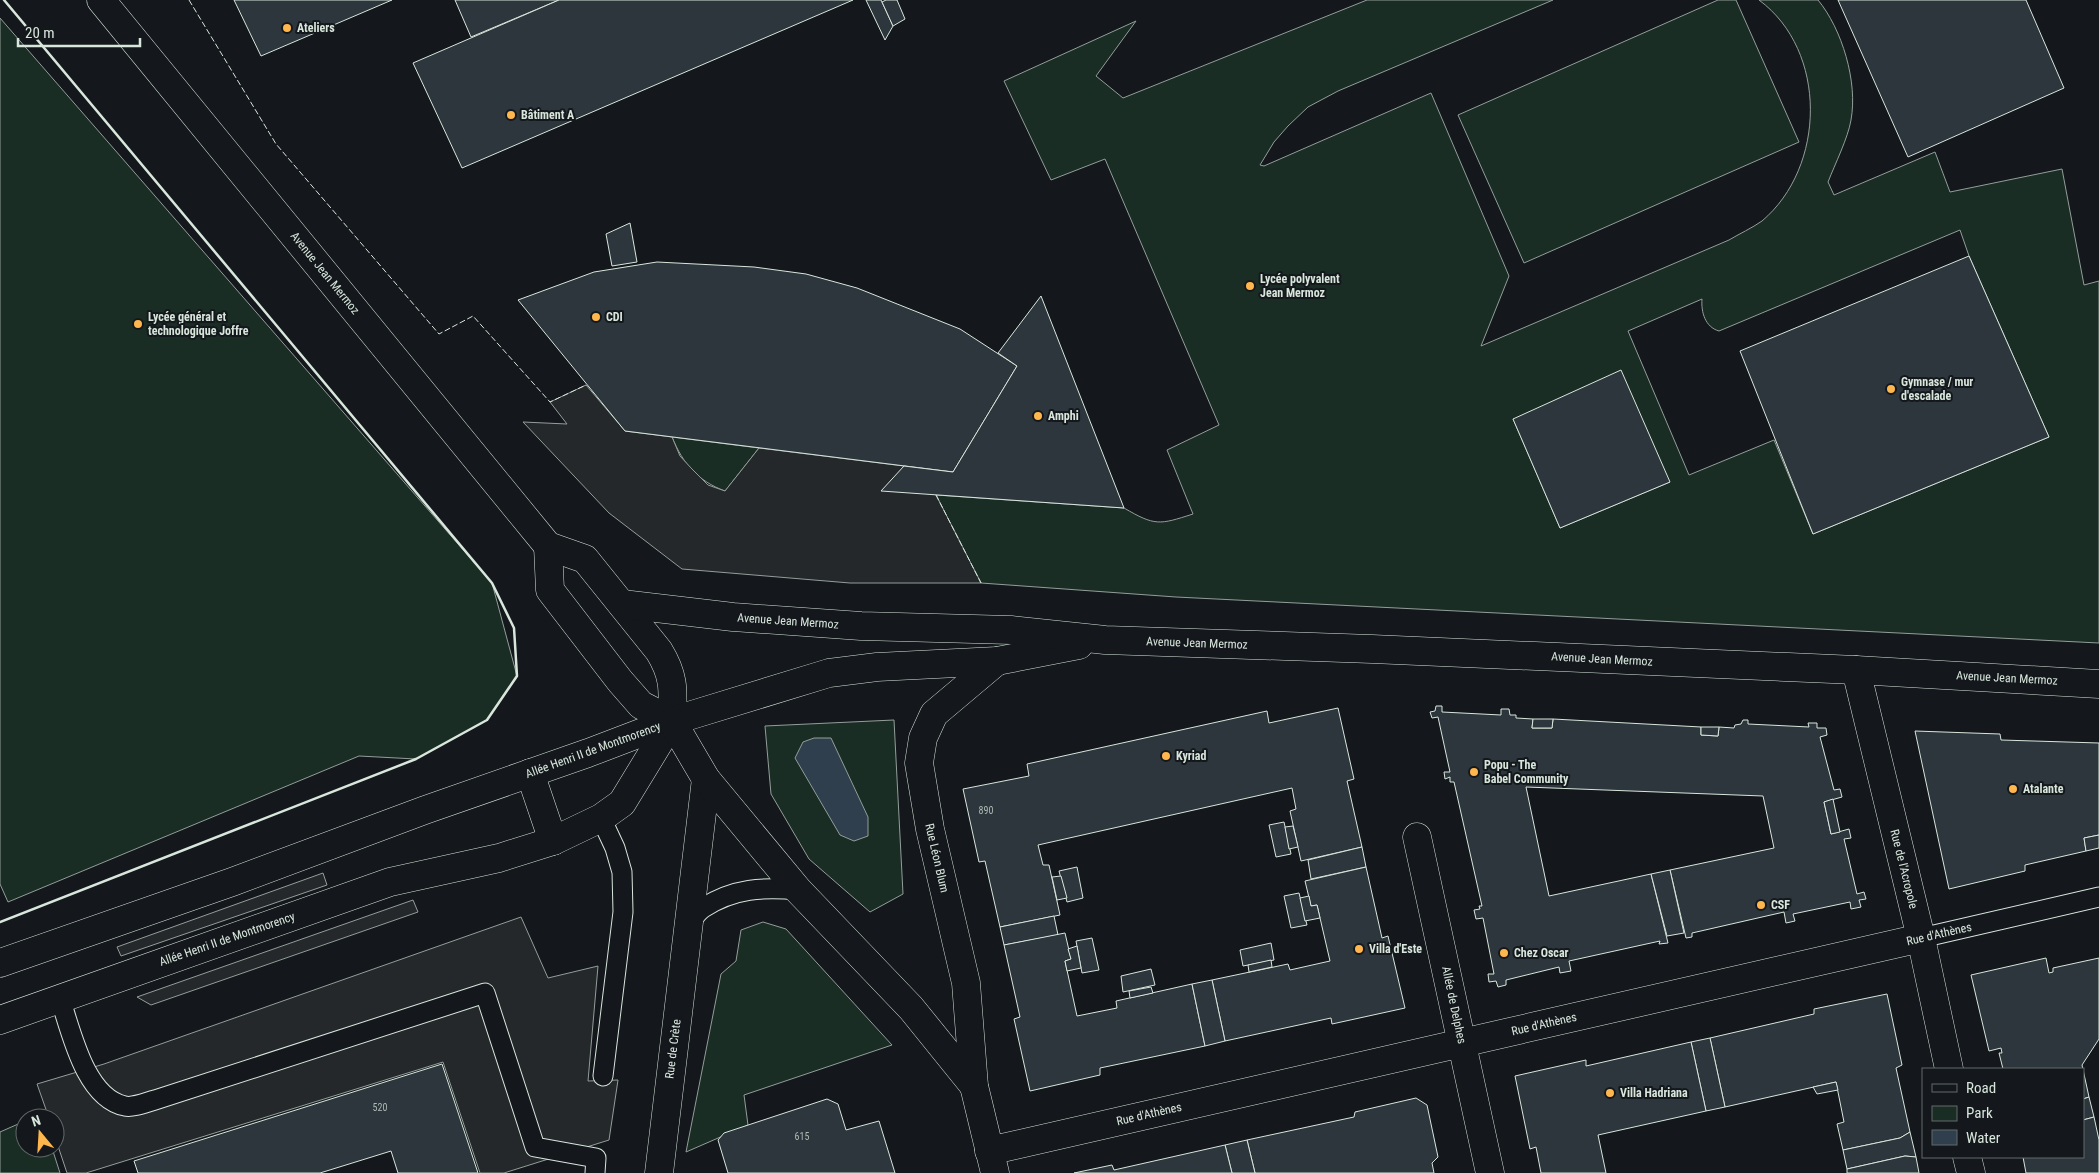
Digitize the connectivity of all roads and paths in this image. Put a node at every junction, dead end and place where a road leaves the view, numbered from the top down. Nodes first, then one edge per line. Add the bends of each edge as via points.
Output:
1 (101, 0) edge
2 (548, 546) junction
3 (622, 604) junction
4 (1105, 640) junction
5 (997, 661) junction
6 (1856, 670) junction
7 (2099, 684) edge
8 (672, 721) junction
9 (530, 774) junction
10 (706, 779) junction
11 (601, 818) junction
12 (1417, 837) dead end
13 (552, 841) junction
14 (798, 890) junction
15 (2099, 897) edge
16 (688, 925) junction
17 (1921, 938) junction
18 (0, 963) edge
19 (60, 998) junction
20 (0, 1020) edge
21 (1462, 1042) junction
22 (1949, 1068) edge
23 (603, 1076) dead end
24 (974, 1086) junction
25 (1967, 1158) edge
26 (992, 1162) edge
27 (595, 1173) edge
28 (659, 1173) edge
29 (1490, 1173) edge
30 (1970, 1173) edge

1 - 2 main road, Avenue Jean Mermoz
2 - 3 main road via 585,559
2 - 8 main road via 550,590 641,705
3 - 4 main road, Avenue Jean Mermoz via 743,618 861,626 1011,630
3 - 8 main road via 669,668 673,693
4 - 5 main road, Avenue Jean Mermoz
4 - 6 main road, Avenue Jean Mermoz
5 - 8 main road, Avenue Jean Mermoz via 829,673
5 - 24 main road, Rue Léon Blum via 934,714 923,738 919,763 930,829 966,983
6 - 7 main road, Avenue Jean Mermoz
6 - 17 main road, Rue de l'Acropole
8 - 9 main road, Allée Henri II de Montmorency
8 - 10 main road, Rue Léon Blum
8 - 11 main road, Allée Henri II de Montmorency via 622,803
9 - 13 main road
9 - 18 main road, Allée Henri II de Montmorency
10 - 14 main road, Rue Léon Blum
10 - 16 main road, Rue de Crète
11 - 13 main road, Allée Henri II de Montmorency
11 - 23 lane via 622,872 623,912
12 - 21 main road, Allée de Delphes
13 - 19 main road, Allée Henri II de Montmorency via 499,858 390,882
14 - 16 lane via 765,887 736,892 702,908
14 - 24 main road, Rue Léon Blum via 911,1008
15 - 17 lane, Rue d'Athènes
16 - 28 main road, Rue de Crète
17 - 21 main road, Rue d'Athènes
17 - 22 main road, Rue de l'Acropole
19 - 20 main road, Allée Henri II de Montmorency
19 - 27 lane via 90,1078 104,1095 126,1106 155,1100 485,993 535,1147 596,1158
21 - 26 main road, Rue d'Athènes
21 - 29 main road, Allée de Delphes
24 - 26 main road, Rue Léon Blum
25 - 30 main road

